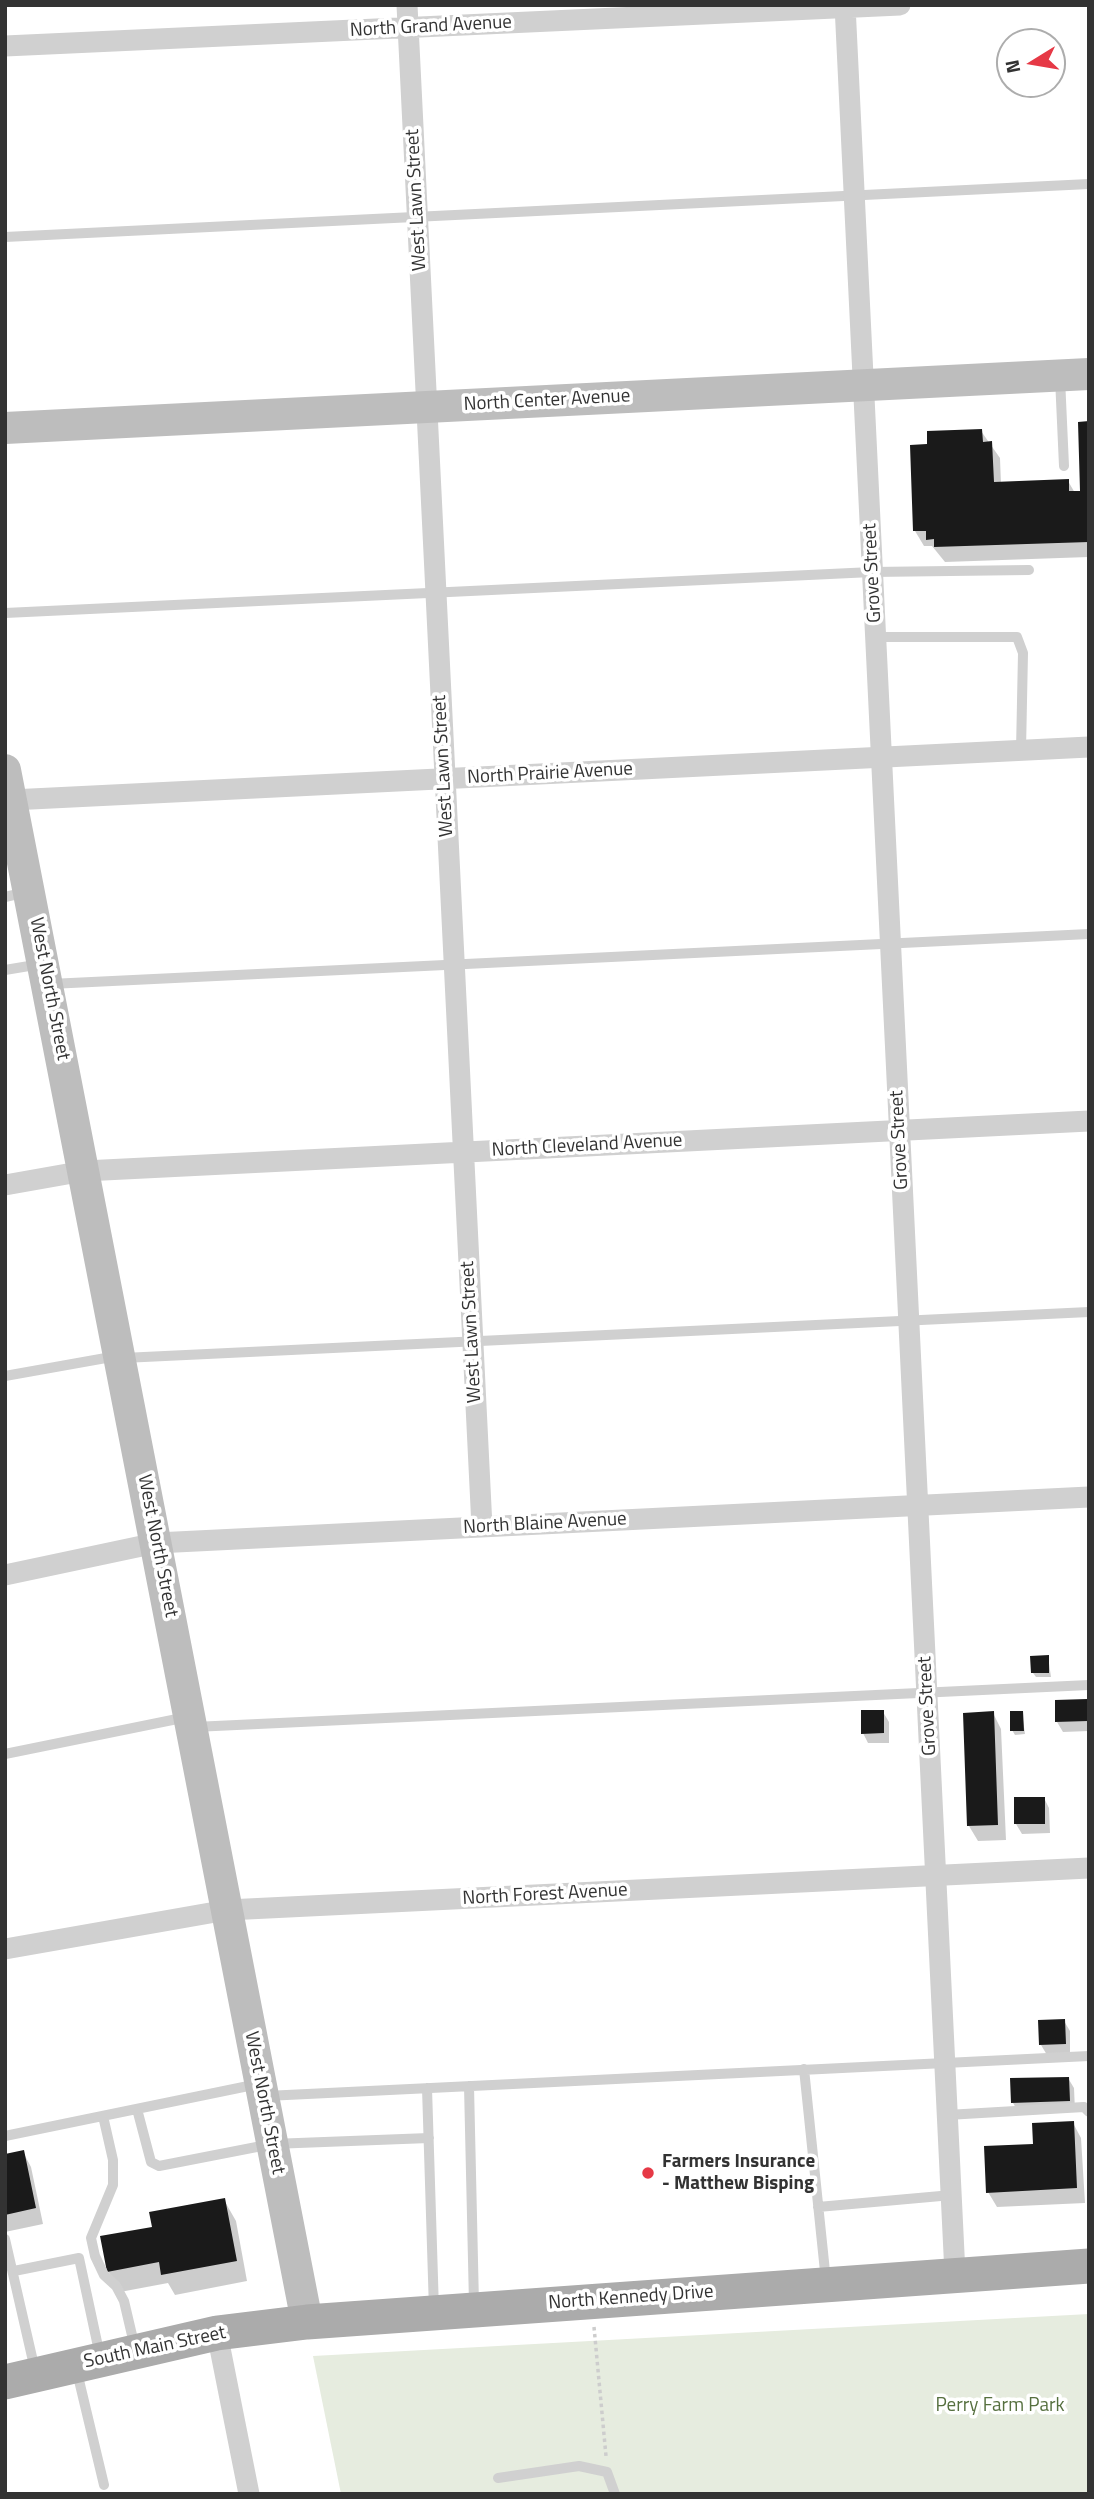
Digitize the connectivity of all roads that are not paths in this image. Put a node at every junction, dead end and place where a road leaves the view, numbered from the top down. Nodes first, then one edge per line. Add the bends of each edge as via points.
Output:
1 (407, 5) edge
2 (900, 5) edge
3 (845, 6) edge
4 (408, 28) junction
5 (5, 46) edge
6 (1089, 184) edge
7 (854, 196) junction
8 (418, 217) junction
9 (5, 237) edge
10 (1074, 375) edge
11 (863, 385) junction
12 (427, 407) junction
13 (5, 428) edge
14 (1063, 466) dead end
15 (1029, 570) dead end
16 (872, 572) junction
17 (436, 592) junction
18 (5, 613) edge
19 (876, 637) junction
20 (1089, 747) edge
21 (1021, 750) junction
22 (881, 757) junction
23 (5, 770) edge
24 (445, 779) junction
25 (11, 800) junction
26 (17, 894) edge
27 (1089, 934) edge
28 (891, 944) junction
29 (453, 965) junction
30 (5, 970) edge
31 (46, 974) junction
32 (1089, 1121) edge
33 (900, 1130) junction
34 (463, 1152) junction
35 (84, 1171) junction
36 (5, 1185) edge
37 (1089, 1312) edge
38 (909, 1320) junction
39 (472, 1341) junction
40 (120, 1357) junction
41 (5, 1376) edge
42 (1089, 1496) edge
43 (918, 1505) junction
44 (482, 1527) junction
45 (156, 1543) junction
46 (5, 1575) edge
47 (1089, 1685) edge
48 (927, 1692) junction
49 (190, 1722) junction
50 (5, 1754) edge
51 (1089, 1868) edge
52 (936, 1876) junction
53 (227, 1910) junction
54 (5, 1949) edge
55 (1089, 2056) edge
56 (945, 2063) junction
57 (804, 2070) junction
58 (468, 2085) junction
59 (427, 2088) junction
60 (262, 2089) junction
61 (137, 2109) junction
62 (1089, 2112) edge
63 (947, 2115) junction
64 (103, 2116) junction
65 (5, 2136) edge
66 (429, 2138) junction
67 (272, 2144) junction
68 (952, 2195) junction
69 (818, 2207) junction
70 (5, 2239) edge
71 (1089, 2266) edge
72 (14, 2271) junction
73 (955, 2274) junction
74 (826, 2284) junction
75 (474, 2310) junction
76 (434, 2313) junction
77 (307, 2322) junction
78 (218, 2333) junction
79 (136, 2351) junction
80 (88, 2362) junction
81 (20, 2378) edge
82 (498, 2478) dead end
83 (104, 2485) dead end
84 (249, 2494) edge
85 (615, 2494) edge

1 - 4 street, West Lawn Street
2 - 3 street, North Grand Avenue
3 - 4 street, North Grand Avenue
3 - 7 street, Grove Street
4 - 5 street, North Grand Avenue
4 - 8 street, West Lawn Street
6 - 7 lane
7 - 8 lane
7 - 11 street, Grove Street
8 - 9 lane
8 - 12 street, West Lawn Street
10 - 11 main road, North Center Avenue
10 - 14 lane
11 - 12 main road, North Center Avenue
11 - 16 street, Grove Street
12 - 13 main road, North Center Avenue
12 - 17 street, West Lawn Street
15 - 16 lane
16 - 17 lane
16 - 19 street, Grove Street
17 - 18 lane
17 - 24 street, West Lawn Street
19 - 21 lane via 1017,637 1023,653
19 - 22 street, Grove Street
20 - 21 street, North Prairie Avenue
21 - 22 street, North Prairie Avenue
22 - 24 street, North Prairie Avenue
22 - 28 street, Grove Street
23 - 25 main road, West North Street
24 - 25 street, North Prairie Avenue
24 - 29 street, West Lawn Street
25 - 26 main road, West North Street
26 - 31 main road, West North Street
27 - 28 lane
28 - 29 lane
28 - 33 street, Grove Street
29 - 31 lane
29 - 34 street, West Lawn Street
30 - 31 lane
31 - 35 main road, West North Street
32 - 33 street, North Cleveland Avenue
33 - 34 street, North Cleveland Avenue
33 - 38 street, Grove Street
34 - 35 street, North Cleveland Avenue
34 - 39 street, West Lawn Street
35 - 36 street, North Cleveland Avenue
35 - 40 main road, West North Street
37 - 38 lane
38 - 39 lane
38 - 43 street, Grove Street
39 - 40 lane
39 - 44 street, West Lawn Street
40 - 41 lane
40 - 45 main road, West North Street
42 - 43 street, North Blaine Avenue
43 - 44 street, North Blaine Avenue
43 - 48 street, Grove Street
44 - 45 street, North Blaine Avenue
45 - 46 street, North Blaine Avenue
45 - 49 main road, West North Street
47 - 48 lane
48 - 49 lane
48 - 52 street, Grove Street
49 - 50 lane
49 - 53 main road, West North Street
51 - 52 street, North Forest Avenue
52 - 53 street, North Forest Avenue
52 - 56 street, Grove Street
53 - 54 street, North Forest Avenue
53 - 60 main road, West North Street
55 - 56 lane
56 - 57 lane
56 - 63 street, Grove Street
57 - 58 lane
57 - 69 lane
58 - 59 lane
58 - 75 lane
59 - 60 lane
59 - 66 lane
60 - 61 lane
60 - 67 main road, West North Street
61 - 64 lane
61 - 67 lane via 151,2162 159,2166
62 - 63 lane via 1084,2107
63 - 68 street, Grove Street
64 - 65 lane
64 - 79 lane via 113,2160 113,2185 92,2238 104,2275 124,2301
66 - 67 lane
66 - 76 lane
67 - 77 main road, West North Street
68 - 69 lane
68 - 73 street, Grove Street
69 - 74 lane
70 - 72 lane
71 - 73 main road, North Kennedy Drive
72 - 80 lane via 79,2258
72 - 81 lane
73 - 74 main road, North Kennedy Drive
74 - 75 main road, North Kennedy Drive
75 - 76 main road, North Kennedy Drive
76 - 77 main road, North Kennedy Drive
77 - 78 main road, South Main Street
78 - 79 main road, South Main Street
78 - 84 street
79 - 80 main road, South Main Street
80 - 81 main road, South Main Street
80 - 83 lane
82 - 85 lane via 579,2466 607,2472

